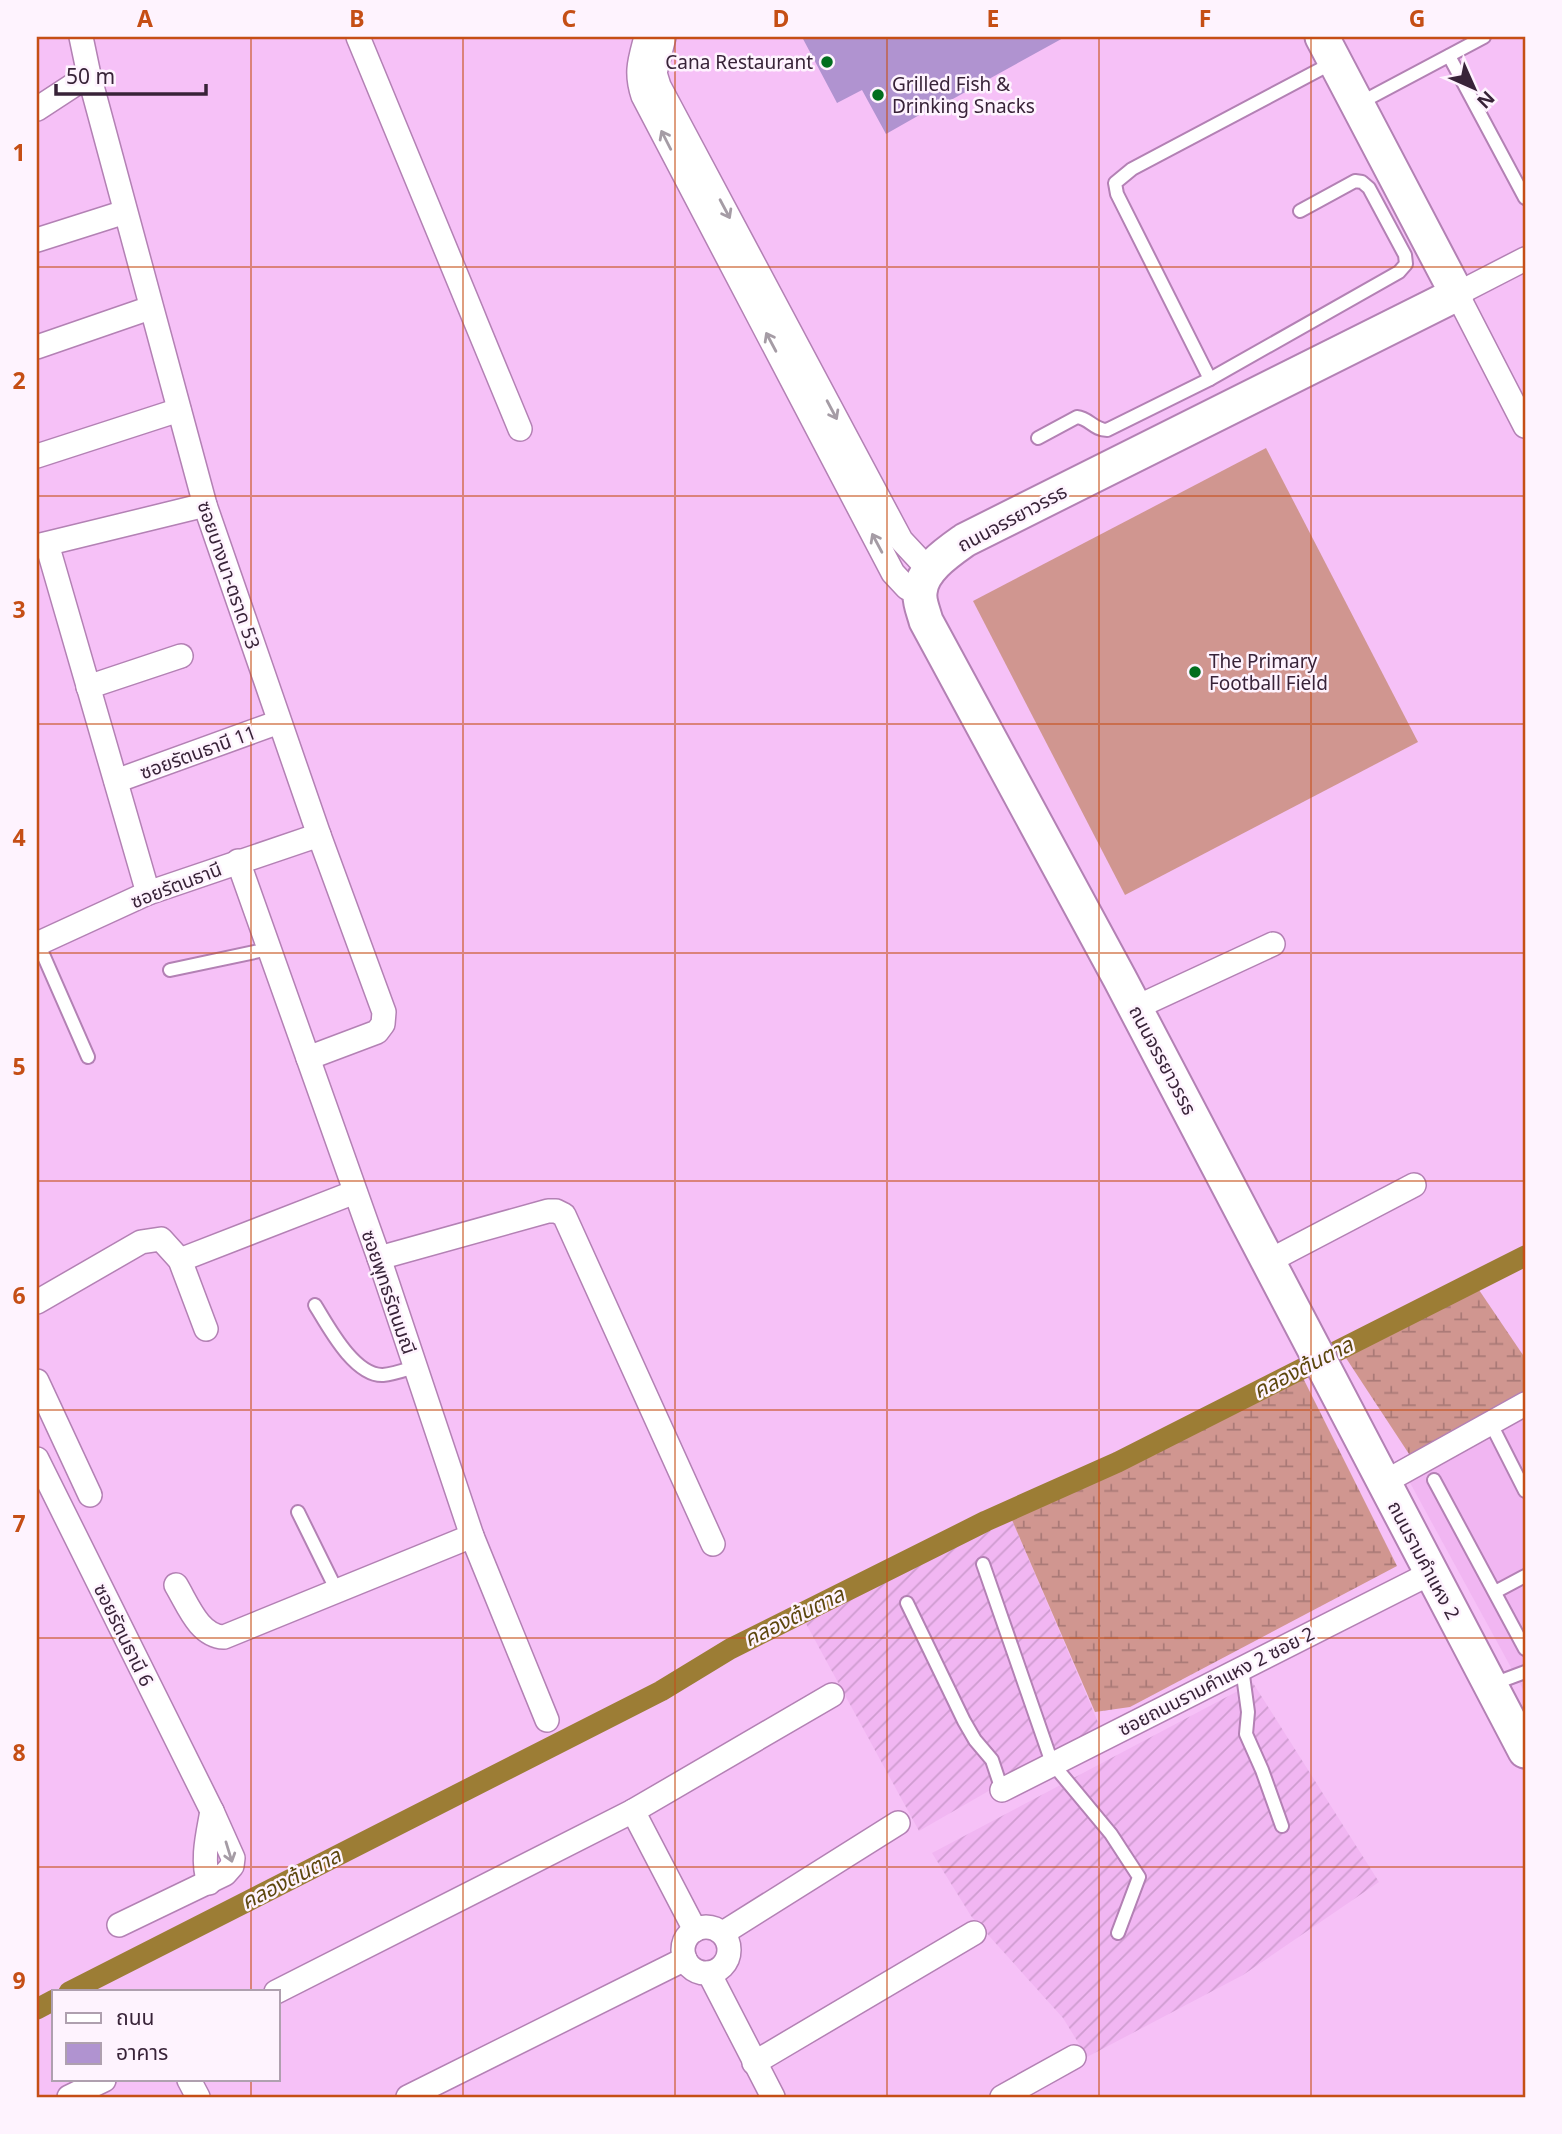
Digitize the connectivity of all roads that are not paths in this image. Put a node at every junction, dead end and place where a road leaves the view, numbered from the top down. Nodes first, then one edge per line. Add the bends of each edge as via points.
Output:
1 (81, 37) edge
2 (358, 37) edge
3 (646, 37) edge
4 (664, 37) edge
5 (1484, 37) edge
6 (1330, 46) edge
7 (1449, 56) junction
8 (89, 75) junction
9 (1358, 104) junction
10 (37, 109) edge
11 (1525, 198) edge
12 (1300, 211) dead end
13 (125, 212) junction
14 (37, 240) edge
15 (1525, 259) edge
16 (753, 286) junction
17 (1457, 294) junction
18 (150, 308) junction
19 (37, 347) edge
20 (1210, 379) junction
21 (178, 410) junction
22 (1525, 426) edge
23 (520, 429) dead end
24 (1038, 438) dead end
25 (37, 456) edge
26 (205, 505) junction
27 (42, 545) edge
28 (924, 581) junction
29 (181, 656) dead end
30 (89, 687) junction
31 (279, 722) junction
32 (116, 782) junction
33 (318, 835) junction
34 (238, 861) junction
35 (148, 894) junction
36 (38, 943) edge
37 (1273, 944) dead end
38 (269, 949) junction
39 (170, 970) dead end
40 (1135, 1008) junction
41 (88, 1057) dead end
42 (308, 1058) junction
43 (1414, 1185) dead end
44 (355, 1192) junction
45 (379, 1258) junction
46 (180, 1260) junction
47 (1269, 1261) junction
48 (37, 1302) edge
49 (315, 1305) dead end
50 (206, 1329) dead end
51 (1319, 1359) joint
52 (415, 1367) junction
53 (37, 1381) edge
54 (1525, 1404) edge
55 (1490, 1422) junction
56 (37, 1459) edge
57 (1434, 1480) dead end
58 (1383, 1483) junction
59 (1525, 1491) edge
60 (90, 1495) dead end
61 (298, 1512) dead end
62 (472, 1536) junction
63 (713, 1544) dead end
64 (984, 1564) dead end
65 (1431, 1573) junction
66 (1525, 1576) edge
67 (176, 1585) dead end
68 (337, 1591) junction
69 (1495, 1592) junction
70 (907, 1603) dead end
71 (1525, 1649) edge
72 (1242, 1668) junction
73 (1525, 1672) edge
74 (1490, 1685) junction
75 (832, 1695) dead end
76 (547, 1720) dead end
77 (1525, 1751) edge
78 (1052, 1763) junction
79 (1002, 1790) joint
80 (633, 1811) junction
81 (898, 1823) dead end
82 (1282, 1826) dead end
83 (119, 1925) dead end
84 (695, 1930) junction
85 (723, 1933) junction
86 (974, 1933) dead end
87 (1118, 1933) dead end
88 (685, 1959) junction
89 (709, 1973) junction
90 (280, 1990) edge
91 (1074, 2057) dead end
92 (754, 2063) junction
93 (100, 2082) edge
94 (69, 2097) edge
95 (408, 2097) edge
96 (773, 2097) edge
97 (1002, 2097) edge

1 - 8 street, ซอยบางนา-ตราด 53
2 - 23 street
16 -> 3 street via 643,96 637,79
4 -> 16 street via 655,73 659,86
5 - 7 lane
6 - 9 main road
6 - 20 lane via 1115,183
7 - 9 lane
7 - 11 lane
8 - 10 street
8 - 13 street, ซอยบางนา-ตราด 53
9 - 17 main road
12 - 20 lane via 1355,181 1362,182 1406,264
13 - 14 street
13 - 18 street, ซอยบางนา-ตราด 53
15 - 17 street
16 - 28 street via 893,572 907,588
17 - 22 street
17 - 28 main road, ถนนจรรยาวรรธ via 965,540 944,555
18 - 19 street
18 - 21 street, ซอยบางนา-ตราด 53
20 - 24 lane via 1107,430 1077,417
21 - 25 street
21 - 26 street, ซอยบางนา-ตราด 53
26 - 27 street
26 - 31 street, ซอยบางนา-ตราด 53
27 - 30 street
28 - 40 main road, ถนนจรรยาวรรธ via 926,621
29 - 30 street
30 - 32 street
31 - 32 street, ซอยรัตนธานี 11
31 - 33 street, ซอยบางนา-ตราด 53
32 - 35 street
33 - 34 street, ซอยรัตนธานี
33 - 42 street, ซอยบางนา-ตราด 53 via 384,1012 377,1032
34 - 35 street, ซอยรัตนธานี
34 - 38 street, ซอยพุทธรัตนมณี
35 - 36 street, ซอยรัตนธานี
36 - 41 lane
37 - 40 street
38 - 39 lane
38 - 42 street, ซอยพุทธรัตนมณี
40 - 47 main road, ถนนจรรยาวรรธ
42 - 44 street, ซอยพุทธรัตนมณี
43 - 47 street
44 - 45 street, ซอยพุทธรัตนมณี
44 - 46 street
45 - 52 street, ซอยพุทธรัตนมณี
45 - 63 street via 548,1211 564,1216
46 - 48 street via 161,1239 141,1242
46 - 50 street
47 - 51 main road, ถนนจรรยาวรรธ
49 - 52 lane via 336,1340 370,1373 383,1375
51 - 58 main road, ถนนรามคำแหง 2
52 - 62 street, ซอยพุทธรัตนมณี
53 - 60 street
54 - 55 street
55 - 58 street
55 - 59 lane
56 - 83 street, ซอยรัตนธานี 6 via 212,1811 205,1859 209,1883
57 - 69 lane
58 - 65 main road, ถนนรามคำแหง 2
61 - 68 lane
62 - 68 street
62 - 76 street, ซอยพุทธรัตนมณี
64 - 78 lane
65 - 72 street, ซอยถนนรามคำแหง 2 ซอย 2
65 - 74 main road, ถนนรามคำแหง 2
66 - 69 lane
67 - 68 street via 205,1632 214,1637 224,1637
69 - 71 lane
70 - 79 lane via 964,1721 992,1760
72 - 78 street, ซอยถนนรามคำแหง 2 ซอย 2
72 - 82 lane via 1246,1734
73 - 74 lane
74 - 77 main road, ถนนรามคำแหง 2
75 - 80 street
78 - 79 street, ซอยถนนรามคำแหง 2 ซอย 2
78 - 87 lane via 1111,1834 1139,1877
80 - 84 street
80 - 90 street
81 - 85 street
84 - 85 street via 710,1927
84 - 88 street via 686,1940
85 - 89 street via 730,1954 723,1967
86 - 92 street
88 - 89 street via 695,1970
88 - 95 street
89 - 92 street
91 - 97 street
92 - 96 street
93 - 94 street

